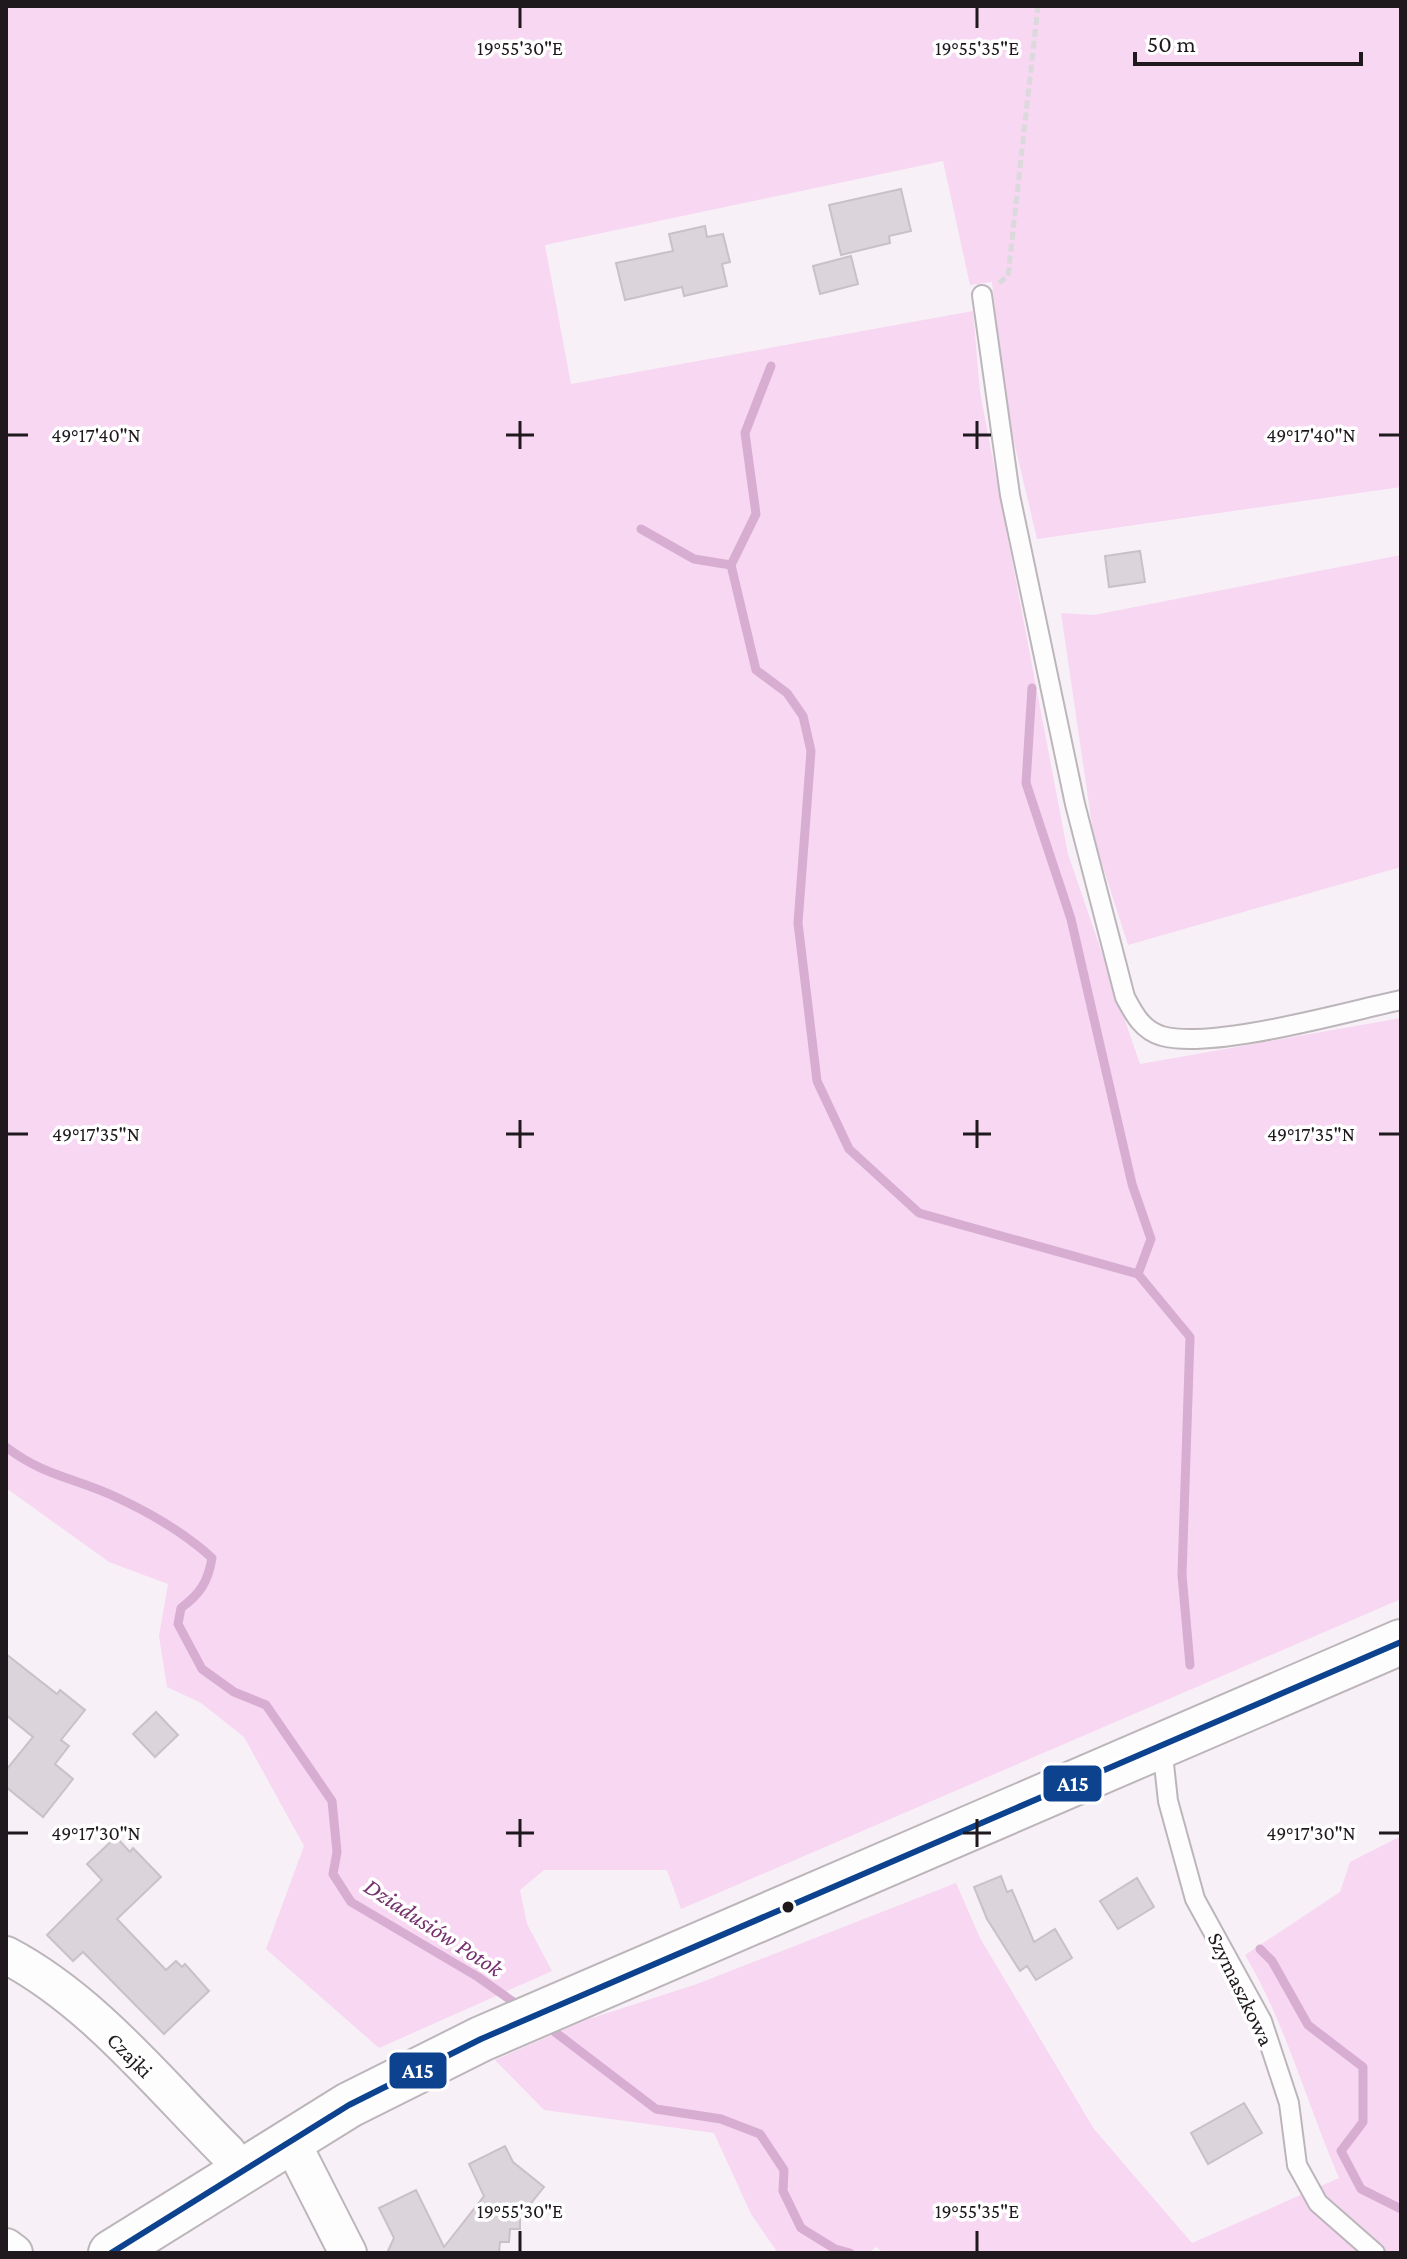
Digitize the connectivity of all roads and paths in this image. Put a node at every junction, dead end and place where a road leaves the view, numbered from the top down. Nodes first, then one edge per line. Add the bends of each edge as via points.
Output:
1 (1038, 6) edge
2 (982, 295) joint
3 (1401, 1000) edge
4 (1401, 1642) edge
5 (1162, 1746) junction
6 (6, 1955) edge
7 (290, 2139) junction
8 (240, 2171) junction
9 (6, 2247) edge
10 (14, 2253) edge
11 (111, 2253) edge
12 (348, 2253) edge
13 (1375, 2253) edge

1 - 2 path via 1008,276
2 - 3 lane via 1010,495 1071,788 1125,997 1138,1022 1160,1035 1188,1040
4 - 5 street
5 - 7 street via 481,2039
5 - 13 lane, Szymaszkowa via 1168,1801 1195,1899 1262,2021 1289,2103 1297,2165 1318,2203
6 - 8 street, Czajki via 102,2027
7 - 8 street
7 - 12 street
8 - 11 street
9 - 10 street

